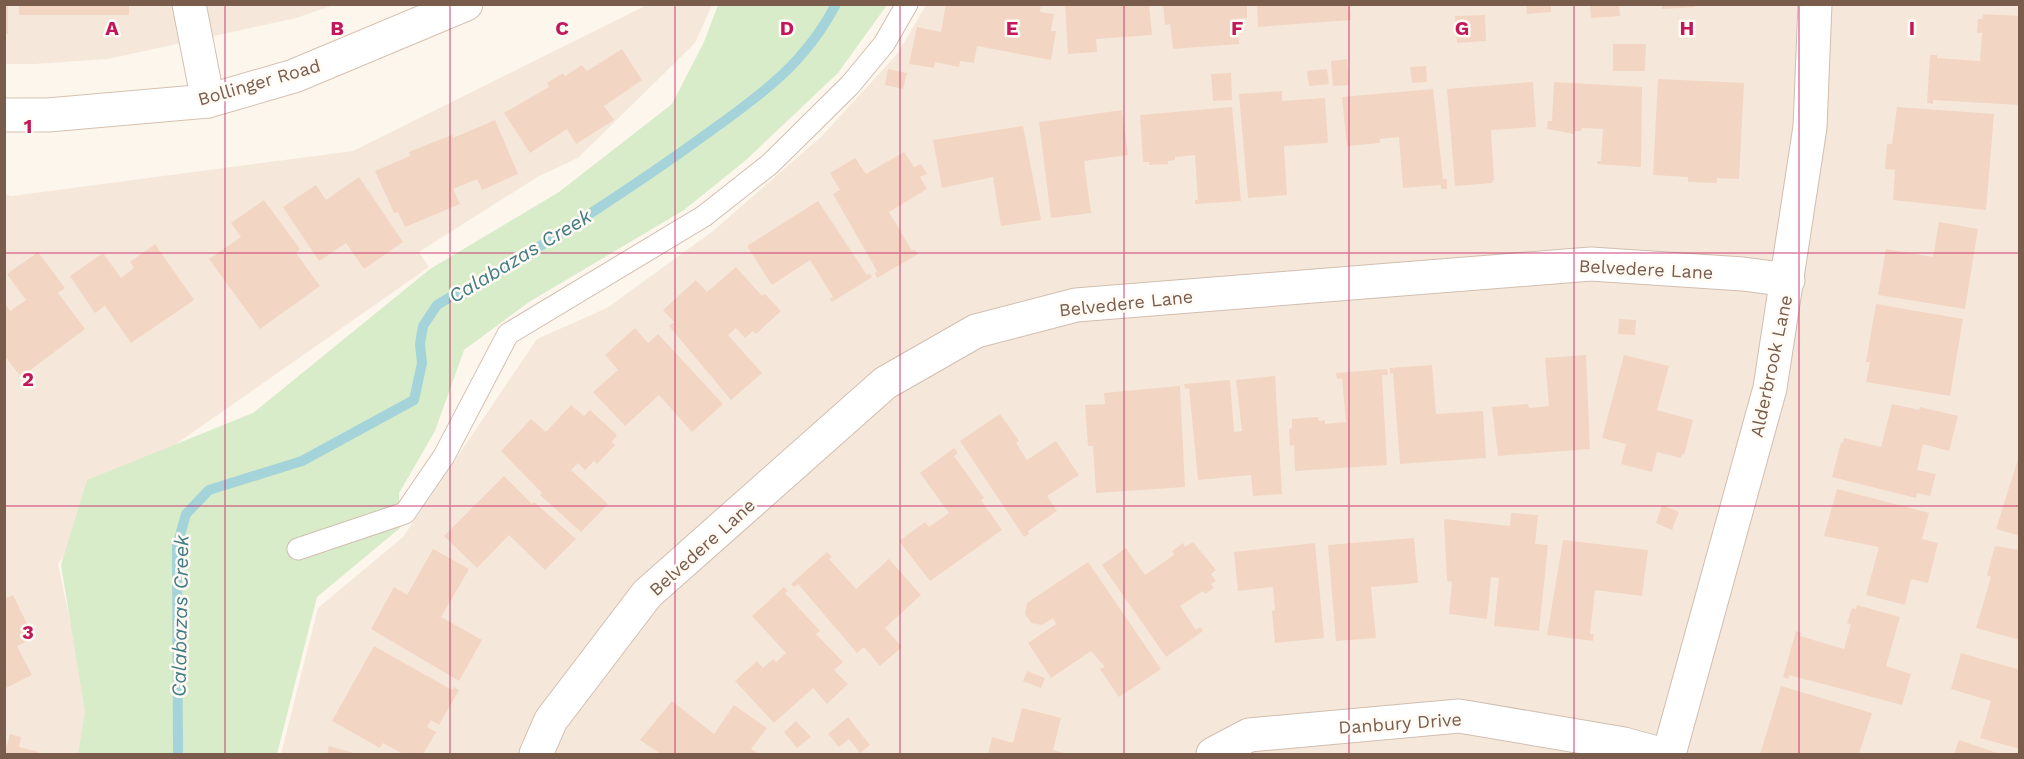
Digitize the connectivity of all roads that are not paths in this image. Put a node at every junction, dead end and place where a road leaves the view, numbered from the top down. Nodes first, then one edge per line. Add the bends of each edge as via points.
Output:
1 (189, 4) edge
2 (466, 4) edge
3 (907, 4) edge
4 (1815, 4) edge
5 (208, 101) junction
6 (4, 115) edge
7 (1788, 280) junction
8 (298, 549) dead end
9 (536, 754) edge
10 (1213, 754) edge
11 (1660, 754) edge
12 (1669, 754) edge

1 - 5 street
2 - 5 street, Bollinger Road via 294,76
3 - 8 lane via 884,44 850,85 770,164 704,216 508,334 444,456 405,513
4 - 7 street, Alderbrook Lane via 1810,126
5 - 6 street, Bollinger Road via 48,115
7 - 9 street, Belvedere Lane via 1591,264 1076,305 976,331 885,383 648,594 551,720
7 - 12 street, Alderbrook Lane via 1770,387
10 - 11 street, Danbury Drive via 1249,735 1459,716 1624,744

